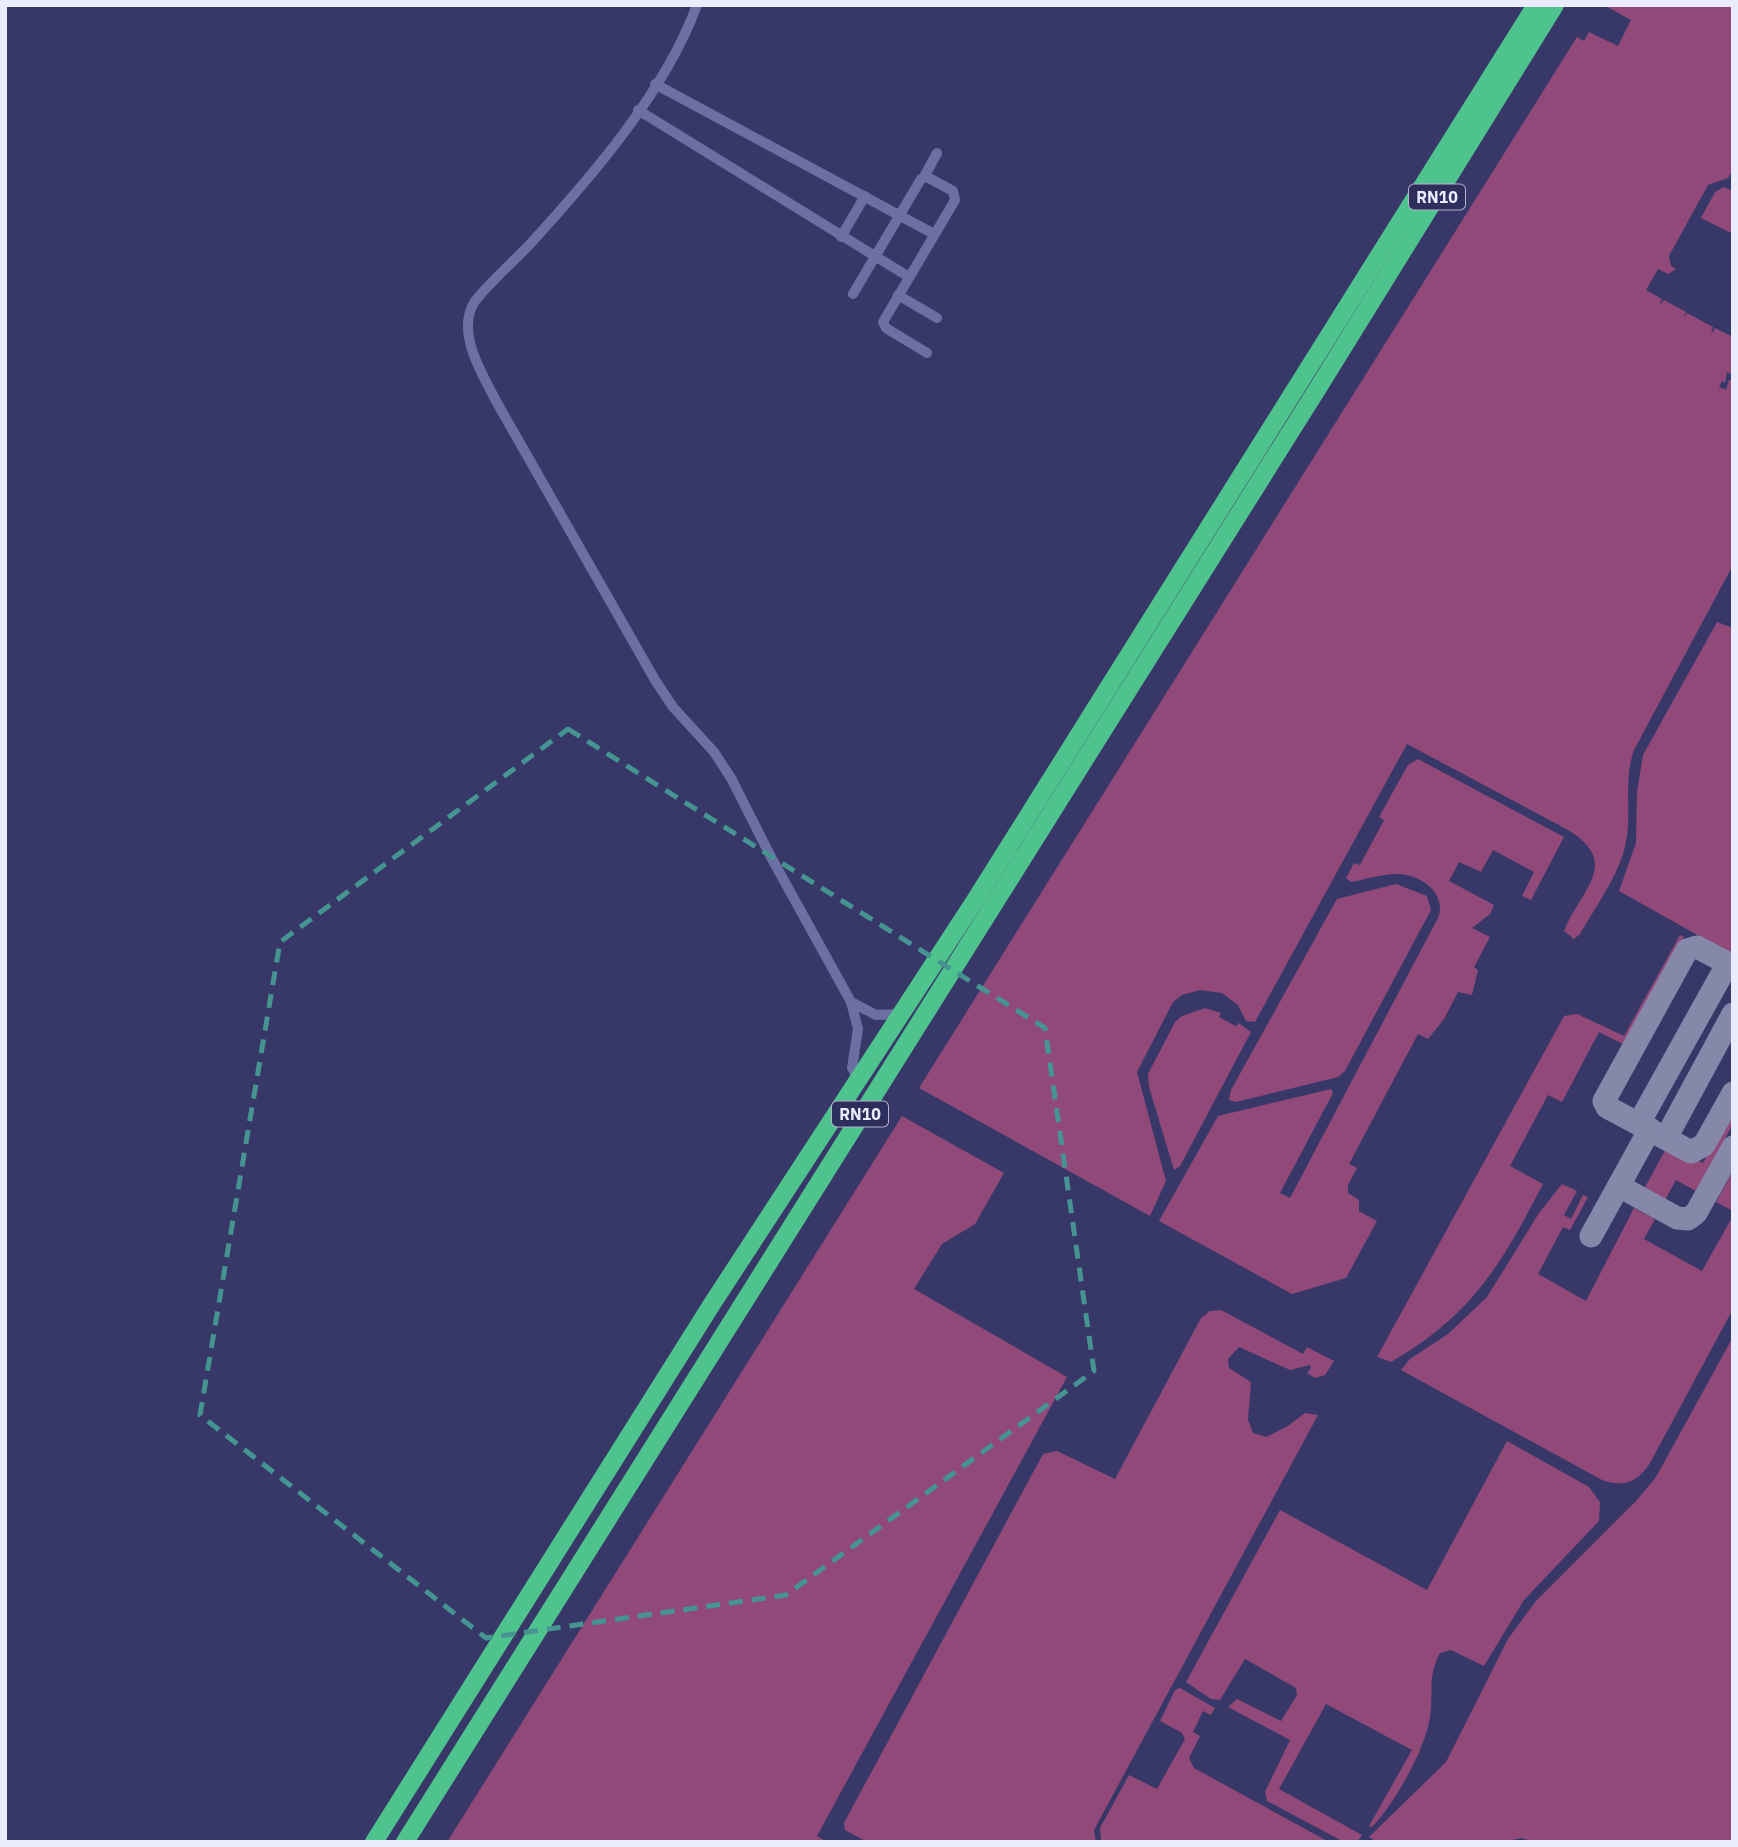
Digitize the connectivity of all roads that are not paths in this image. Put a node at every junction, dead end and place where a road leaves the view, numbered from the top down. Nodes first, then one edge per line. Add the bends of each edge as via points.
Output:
1 (697, 5) edge
2 (1536, 5) edge
3 (1555, 5) edge
4 (655, 84) junction
5 (638, 110) junction
6 (937, 153) dead end
7 (924, 177) junction
8 (865, 196) junction
9 (900, 215) junction
10 (934, 234) junction
11 (841, 237) junction
12 (874, 257) junction
13 (909, 277) junction
14 (853, 294) dead end
15 (898, 295) junction
16 (937, 318) dead end
17 (927, 353) dead end
18 (1301, 377) junction
19 (1318, 388) junction
20 (851, 1002) junction
21 (900, 1014) junction
22 (859, 1079) junction
23 (876, 1089) junction
24 (374, 1842) edge
25 (405, 1842) edge

1 - 4 street
2 - 18 highway, RN10
3 - 19 highway, RN10
4 - 5 street
4 - 8 street
5 - 11 street
5 - 20 street via 564,207 475,301 468,319 470,342 496,401 655,680 731,778
6 - 7 street
7 - 9 street
7 - 10 street via 956,195
8 - 9 street
8 - 11 street
9 - 10 street
9 - 12 street
10 - 13 street
11 - 12 street
12 - 13 street
12 - 14 street
13 - 15 street
15 - 16 street
15 - 17 street via 883,324
18 - 19 highway
18 - 21 highway, RN10
19 - 23 highway, RN10
20 - 21 street via 876,1015
20 - 22 street via 858,1029 852,1068
21 - 22 highway, RN10
22 - 23 highway
22 - 24 highway, RN10
23 - 25 highway, RN10

